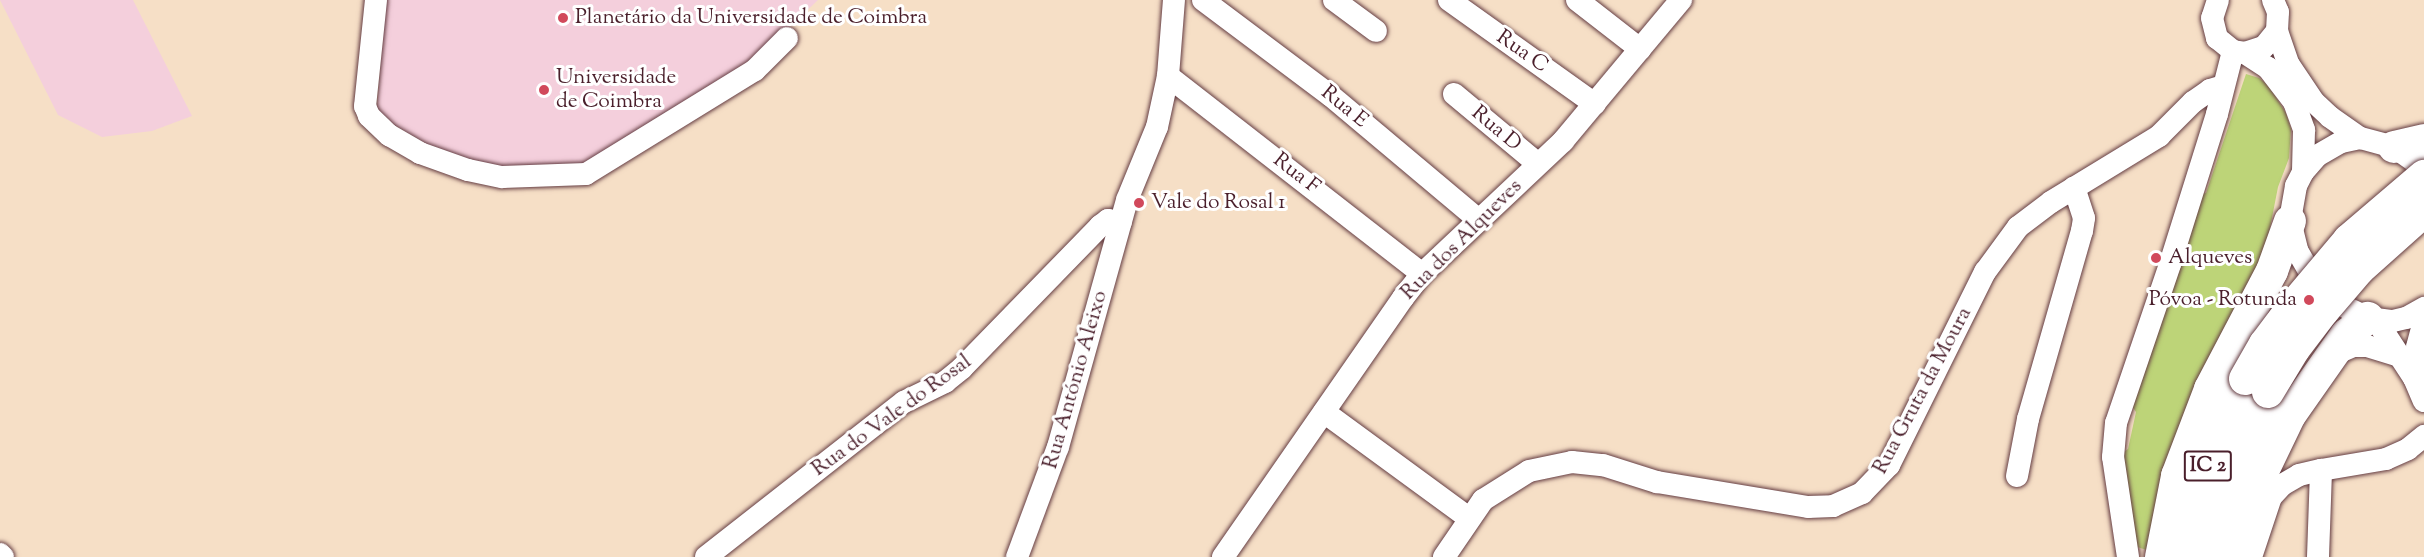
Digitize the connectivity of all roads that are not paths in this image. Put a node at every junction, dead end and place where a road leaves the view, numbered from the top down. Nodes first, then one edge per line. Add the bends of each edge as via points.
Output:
1 (376, 0) edge
2 (1174, 0) edge
3 (1203, 0) edge
4 (1334, 0) edge
5 (1449, 0) edge
6 (1577, 0) edge
7 (1681, 0) edge
8 (2217, 0) edge
9 (2281, 11) edge
10 (1376, 31) dead end
11 (787, 38) dead end
12 (1640, 49) junction
13 (2239, 52) junction
14 (1168, 76) junction
15 (2223, 86) junction
16 (1454, 94) dead end
17 (1595, 104) junction
18 (2360, 138) junction
19 (2424, 140) edge
20 (2394, 147) junction
21 (1538, 164) junction
22 (2303, 172) junction
23 (2424, 174) edge
24 (2074, 188) junction
25 (2424, 211) edge
26 (1479, 220) junction
27 (2290, 221) junction
28 (1121, 222) junction
29 (1422, 274) junction
30 (2424, 308) edge
31 (2372, 319) junction
32 (2424, 320) edge
33 (2330, 356) junction
34 (2400, 356) junction
35 (2414, 378) junction
36 (2257, 386) junction
37 (2424, 401) edge
38 (1324, 412) junction
39 (2424, 436) edge
40 (2321, 470) junction
41 (2017, 476) dead end
42 (1469, 518) junction
43 (706, 557) edge
44 (1017, 557) edge
45 (1223, 557) edge
46 (1444, 557) edge
47 (2128, 557) edge
48 (2161, 557) edge
49 (2180, 557) edge
50 (2205, 557) edge
51 (2231, 557) edge
52 (2251, 557) edge
53 (2318, 557) edge

1 - 11 street via 365,106 369,116 389,135 420,153 502,177 586,174 755,69
2 - 14 street, Rua António Aleixo
3 - 26 street, Rua E via 1331,96
4 - 10 street
5 - 17 street, Rua C
6 - 12 street
7 - 12 street, Rua dos Alqueves
8 - 13 street via 2212,18 2217,38
9 - 13 street via 2264,47
9 - 18 street via 2289,65 2314,102
12 - 17 street, Rua dos Alqueves
13 - 15 street
13 - 22 street via 2268,68 2294,102 2304,130
14 - 28 street, Rua António Aleixo via 1157,127
14 - 29 street, Rua F
15 - 24 street, Rua Gruta da Moura via 2193,102 2159,136
15 - 47 street via 2174,253 2116,423 2116,481
16 - 21 street, Rua D
17 - 21 street, Rua dos Alqueves
18 - 20 street
18 - 22 street via 2326,149
19 - 20 highway
20 - 23 street via 2414,160
21 - 26 street, Rua dos Alqueves
22 - 27 street via 2296,186
23 - 36 highway, IC 2, bridge via 2349,240 2295,304 2265,344
24 - 41 street via 2084,218 2082,231 2028,419
24 - 42 street, Rua Gruta da Moura via 2030,216 2011,236 1985,272 1889,465 1876,482 1846,502 1808,507 1657,482 1603,465 1572,462 1529,471 1483,500
25 - 36 highway, IC 2, bridge via 2359,269 2294,349
26 - 29 street, Rua dos Alqueves
27 - 31 street via 2298,252 2321,287 2347,308
27 - 48 highway via 2272,271 2210,389 2177,476
28 - 43 street, Rua do Vale do Rosal via 1108,220 1100,226 945,382 904,402
28 - 44 street, Rua António Aleixo via 1058,447
29 - 38 street, Rua dos Alqueves
30 - 31 street via 2406,318
31 - 33 highway via 2346,335
31 - 34 street
32 - 35 street
33 - 34 street via 2354,346
33 - 51 highway via 2285,425 2250,498
34 - 35 street
35 - 37 street
36 - 49 highway, IC 2 via 2218,437
36 - 50 highway, IC 2
38 - 42 street
38 - 45 street, Rua dos Alqueves
39 - 40 street via 2386,459
40 - 52 street via 2299,475 2271,497
40 - 53 street
42 - 46 street, Rua Gruta da Moura

